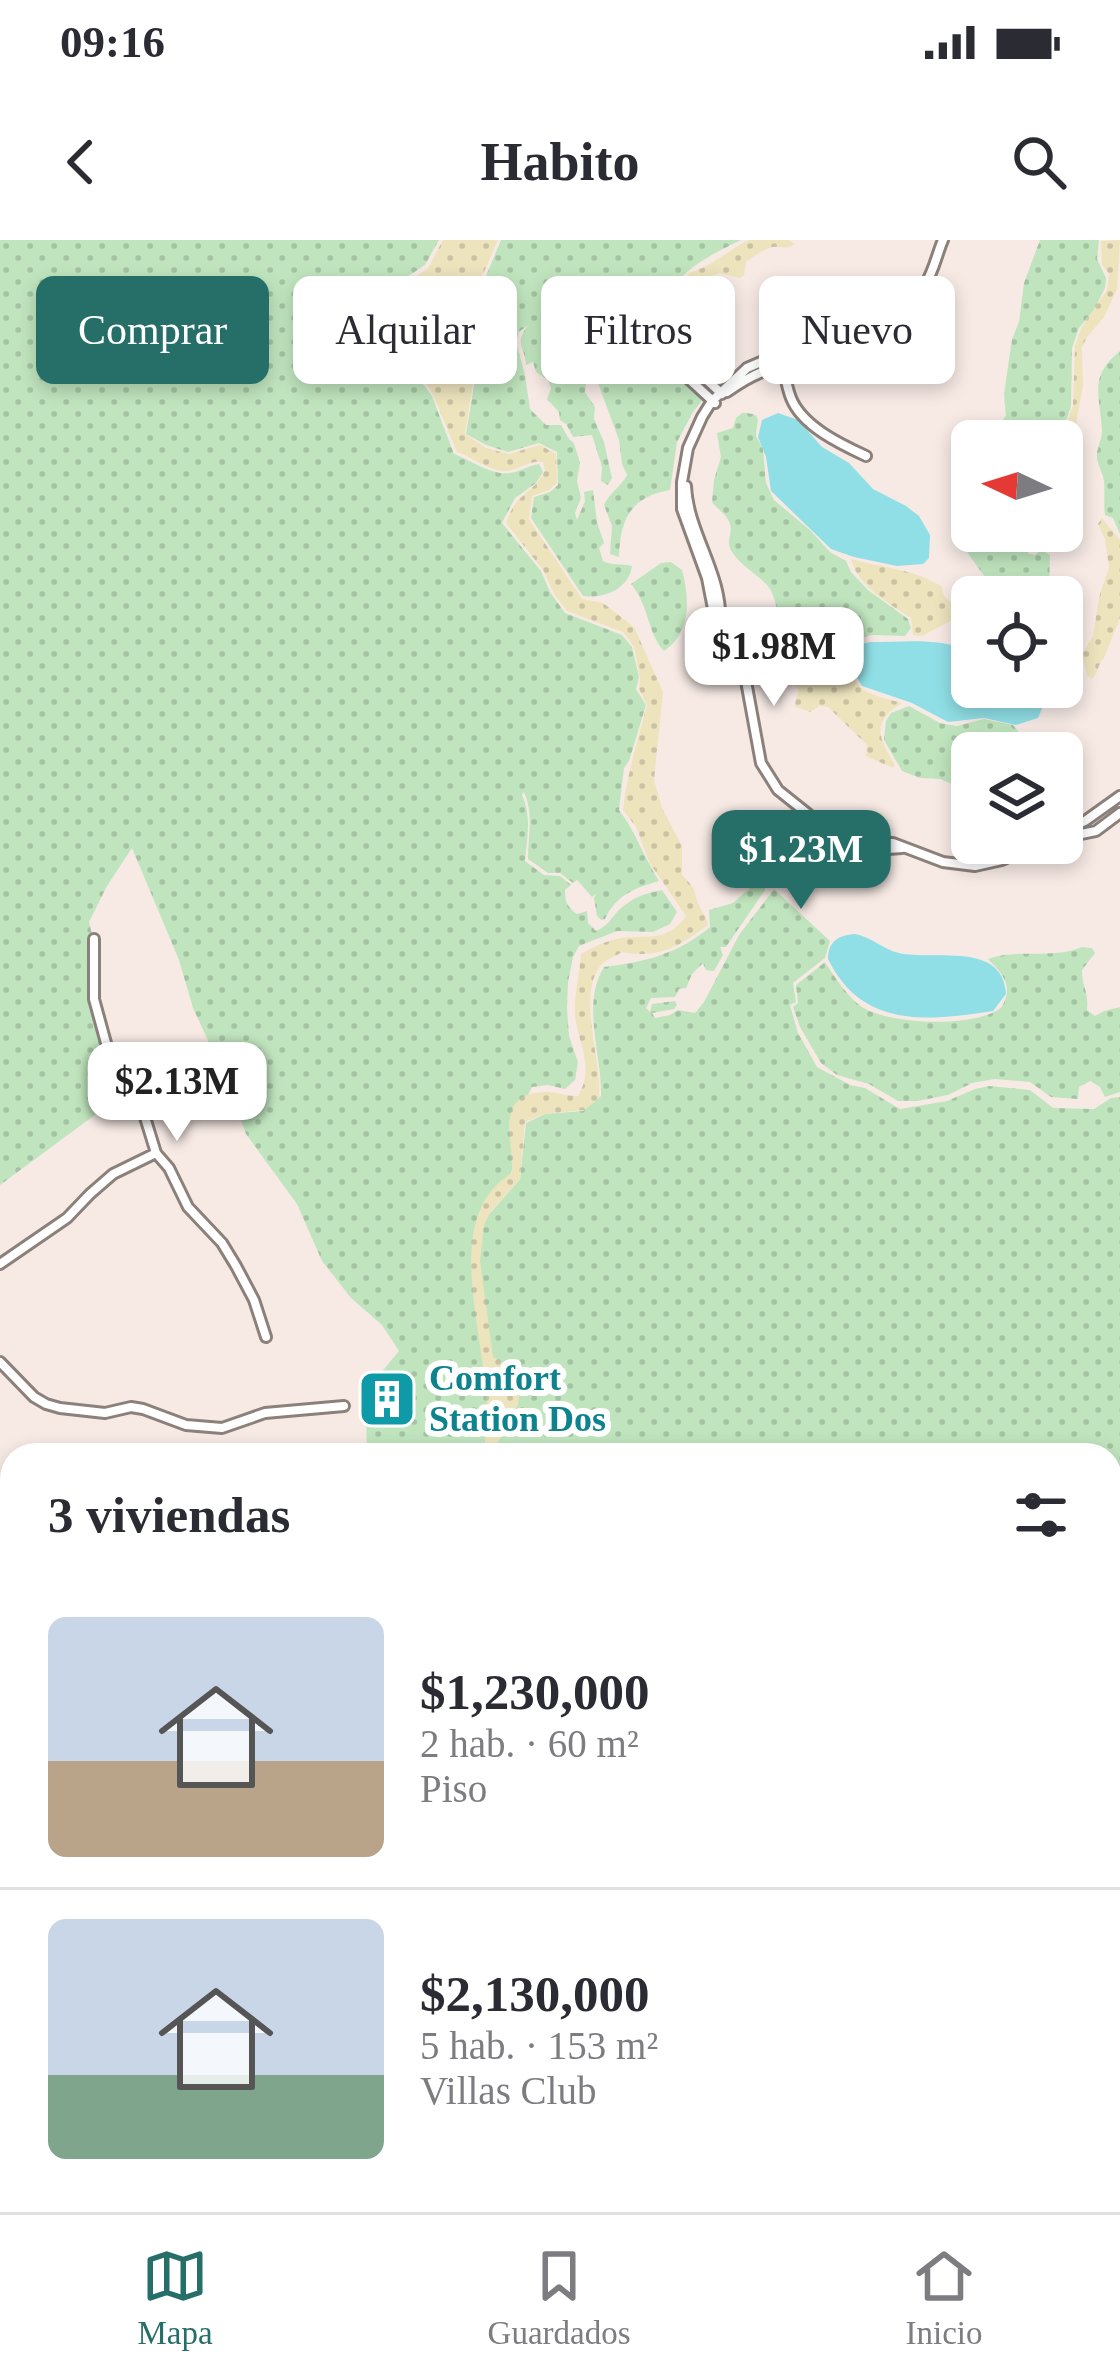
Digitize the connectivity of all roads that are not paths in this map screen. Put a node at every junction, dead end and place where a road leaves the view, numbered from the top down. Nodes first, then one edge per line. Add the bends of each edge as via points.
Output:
1 (942, 241) edge
2 (929, 276) edge
3 (759, 364) edge
4 (680, 365) joint
5 (697, 384) edge
6 (708, 384) edge
7 (787, 384) edge
8 (722, 394) junction
9 (714, 403) junction
10 (866, 456) dead end
11 (1120, 796) edge
12 (1098, 812) junction
13 (1120, 813) edge
14 (1083, 822) edge
15 (1108, 824) junction
16 (1083, 833) edge
17 (822, 836) junction
18 (844, 848) junction
19 (951, 863) edge
20 (94, 939) dead end
21 (156, 1153) junction
22 (0, 1264) edge
23 (266, 1337) dead end
24 (0, 1362) edge
25 (344, 1406) dead end

1 - 2 street
3 - 8 street
4 - 4 street via 664,349 632,341 633,345
5 - 9 street
6 - 8 street
7 - 10 street via 802,415
8 - 9 street
9 - 17 street via 695,438 686,488 692,518 714,576 720,626 746,681 761,763
11 - 12 street
12 - 14 street
12 - 15 street
13 - 15 street
15 - 16 street
17 - 18 street via 838,837
17 - 18 street via 814,848 821,861 837,861
18 - 19 street via 903,848
20 - 21 street via 98,1014 119,1085 144,1114
21 - 22 street via 113,1174 68,1218
21 - 23 street via 188,1207 230,1254
24 - 25 street via 46,1404 105,1413 143,1408 186,1425 223,1428 265,1413

